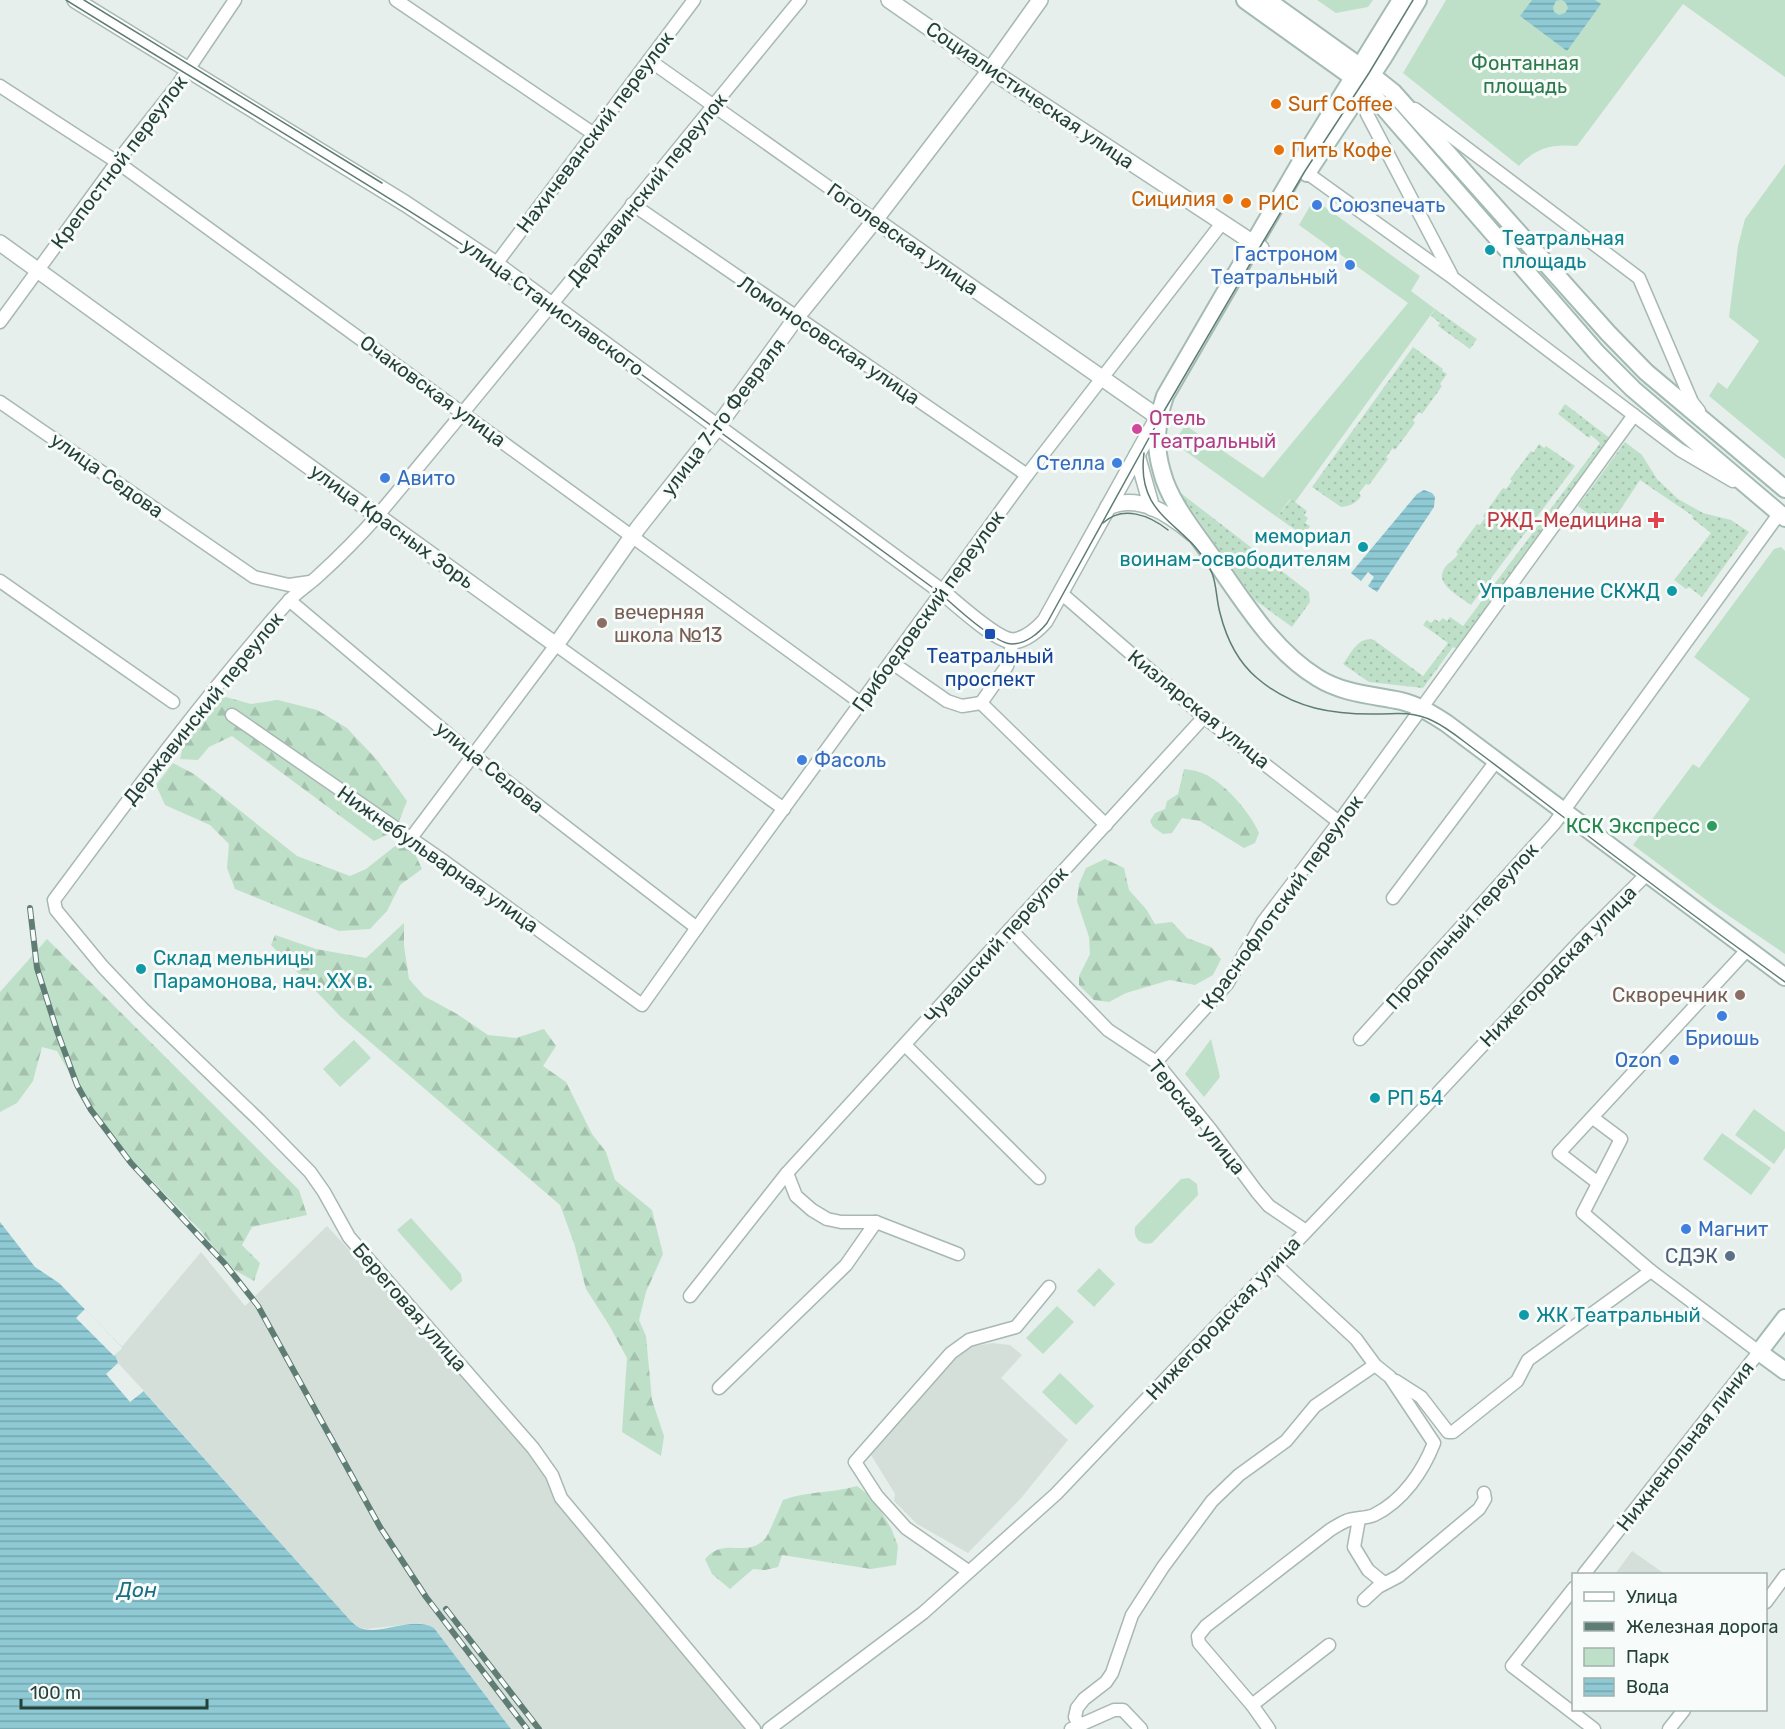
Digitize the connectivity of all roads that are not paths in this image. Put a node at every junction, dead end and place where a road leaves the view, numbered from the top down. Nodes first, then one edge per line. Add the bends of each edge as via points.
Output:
1 (75, 0) edge
2 (235, 0) edge
3 (396, 0) edge
4 (694, 0) edge
5 (800, 0) edge
6 (889, 0) edge
7 (1040, 0) edge
8 (1245, 0) edge
9 (1267, 0) edge
10 (1401, 0) edge
11 (1418, 0) edge
12 (649, 60) junction
13 (188, 70) junction
14 (990, 70) junction
15 (1363, 76) junction
16 (0, 86) edge
17 (1393, 92) junction
18 (713, 105) junction
19 (594, 134) junction
20 (117, 162) junction
21 (1307, 172) junction
22 (632, 204) junction
23 (875, 220) junction
24 (1222, 223) junction
25 (0, 243) edge
26 (1257, 246) junction
27 (496, 264) junction
28 (38, 270) junction
29 (1453, 278) junction
30 (552, 306) junction
31 (796, 318) junction
32 (0, 322) edge
33 (1102, 378) junction
34 (0, 402) edge
35 (464, 413) junction
36 (1634, 415) junction
37 (1158, 417) junction
38 (718, 426) junction
39 (1710, 427) junction
40 (1137, 455) junction
41 (1027, 475) junction
42 (1785, 489) edge
43 (1757, 496) junction
44 (1108, 507) junction
45 (1152, 508) junction
46 (378, 515) junction
47 (1782, 516) edge
48 (633, 536) junction
49 (1202, 542) junction
50 (0, 581) edge
51 (312, 582) junction
52 (941, 591) junction
53 (1061, 593) junction
54 (289, 600) junction
55 (1013, 641) junction
56 (556, 645) junction
57 (891, 662) junction
58 (173, 702) dead end
59 (861, 703) junction
60 (981, 703) junction
61 (1422, 708) junction
62 (232, 715) dead end
63 (1204, 717) junction
64 (474, 756) junction
65 (1497, 760) junction
66 (784, 809) junction
67 (1562, 811) junction
68 (1340, 822) junction
69 (1106, 825) junction
70 (411, 838) junction
71 (1647, 874) junction
72 (1393, 898) dead end
73 (54, 900) joint
74 (697, 928) junction
75 (1010, 929) junction
76 (1747, 950) junction
77 (1785, 977) edge
78 (642, 1005) joint
79 (1360, 1039) dead end
80 (904, 1044) junction
81 (1156, 1062) junction
82 (1593, 1118) junction
83 (787, 1173) junction
84 (1039, 1178) dead end
85 (1598, 1183) junction
86 (876, 1222) junction
87 (1305, 1231) junction
88 (958, 1254) dead end
89 (1275, 1264) junction
90 (1651, 1271) junction
91 (1049, 1287) dead end
92 (690, 1296) dead end
93 (1785, 1318) edge
94 (1759, 1352) junction
95 (1375, 1365) junction
96 (1785, 1371) edge
97 (1390, 1377) junction
98 (719, 1388) dead end
99 (1484, 1493) dead end
100 (1359, 1519) junction
101 (968, 1571) junction
102 (1586, 1573) edge
103 (1785, 1576) edge
104 (1384, 1583) junction
105 (1572, 1591) edge
106 (1364, 1600) dead end
107 (1767, 1601) edge
108 (1329, 1645) dead end
109 (1252, 1706) junction
110 (1682, 1711) edge
111 (1075, 1727) edge
112 (754, 1729) edge
113 (769, 1729) edge
114 (1141, 1729) edge
115 (1269, 1729) edge
116 (1594, 1729) edge
117 (1669, 1729) edge

1 - 13 street, улица Станиславского
2 - 13 street, Крепостной переулок
3 - 19 street
4 - 12 street, Нахичеванский переулок
5 - 18 street, Державинский переулок
6 - 14 street, Социалистическая улица
7 - 14 street, улица 7-го Февраля
8 - 15 main road
9 - 15 main road
10 - 15 main road
11 - 15 main road
12 - 18 street, Гоголевская улица
12 - 19 street, Нахичеванский переулок
13 - 20 street, Крепостной переулок
13 - 27 street, улица Станиславского
14 - 23 street, улица 7-го Февраля
14 - 24 street, Социалистическая улица
15 - 17 main road
15 - 21 main road
15 - 26 main road via 1299,165
15 - 29 street via 1366,114
15 - 43 main road via 1597,353
16 - 20 street, Очаковская улица
17 - 39 main road via 1608,333
17 - 39 street via 1639,278 1692,402
18 - 22 street, Державинский переулок
18 - 23 street, Гоголевская улица
19 - 27 street, Нахичеванский переулок
20 - 28 street, Крепостной переулок
20 - 35 street, Очаковская улица
21 - 26 main road
21 - 29 street
22 - 30 street, Державинский переулок
22 - 31 street, Ломоносовская улица
23 - 31 street, улица 7-го Февраля
23 - 33 street, Гоголевская улица
24 - 26 street, Социалистическая улица
24 - 33 street, Грибоедовский переулок
25 - 28 street, улица Красных Зорь
26 - 37 main road via 1165,396
27 - 30 street, улица Станиславского
28 - 32 street, Крепостной переулок
28 - 46 street, улица Красных Зорь
29 - 36 street
30 - 35 street, Державинский переулок
30 - 38 street, улица Станиславского
31 - 38 street, улица 7-го Февраля
31 - 41 street, Ломоносовская улица
33 - 37 street, Гоголевская улица
33 - 41 street, Грибоедовский переулок
34 - 51 street, улица Седова via 254,577 288,585
35 - 46 street, Державинский переулок
35 - 48 street, Очаковская улица
36 - 43 street via 1680,450
36 - 61 street, Краснофлотский переулок
37 - 40 street
37 - 49 main road via 1155,443 1162,474
38 - 48 street, улица 7-го Февраля
38 - 52 street, улица Станиславского
39 - 42 main road
40 - 44 street
40 - 45 street
41 - 52 street, Грибоедовский переулок
43 - 47 main road
44 - 45 street via 1136,502
44 - 53 street
45 - 49 street via 1170,516
46 - 51 street, Державинский переулок
46 - 56 street, улица Красных Зорь
47 - 67 street, Продольный переулок
48 - 56 street, улица 7-го Февраля
48 - 59 street, Очаковская улица
49 - 61 main road via 1268,633 1303,667 1319,679 1356,694
50 - 58 street
51 - 54 street, Державинский переулок
52 - 55 street, улица Станиславского via 1001,638
52 - 57 street, Грибоедовский переулок
53 - 55 street via 1040,628
53 - 63 street, Кизлярская улица
54 - 64 street, улица Седова
54 - 73 street, Державинский переулок via 205,698
55 - 60 street via 1007,666
56 - 64 street, улица 7-го Февраля
56 - 66 street, улица Красных Зорь
57 - 59 street, Грибоедовский переулок
57 - 60 street via 947,701 962,706
59 - 66 street, Грибоедовский переулок
60 - 69 street
61 - 65 main road
61 - 68 street, Краснофлотский переулок
62 - 70 street, Нижнебульварная улица
63 - 68 street, Кизлярская улица
63 - 69 street, Чувашский переулок
64 - 70 street, улица 7-го Февраля
64 - 74 street, улица Седова
65 - 67 main road
65 - 72 street
66 - 74 street, Грибоедовский переулок
67 - 71 main road
67 - 79 street, Продольный переулок
68 - 81 street, Краснофлотский переулок via 1263,922 1227,984
69 - 75 street, Чувашский переулок
70 - 78 street, Нижнебульварная улица
71 - 76 main road
71 - 87 street, Нижегородская улица
73 - 112 street, Береговая улица via 56,910 103,967 310,1172 349,1237 533,1448 552,1475 561,1498
74 - 78 street, Грибоедовский переулок
75 - 80 street, Чувашский переулок
75 - 81 street, Терская улица via 1108,1030
76 - 77 main road
76 - 82 street
80 - 83 street, Чувашский переулок
80 - 84 street
81 - 87 street, Терская улица via 1269,1206
82 - 85 street via 1621,1139
82 - 85 street via 1559,1152
83 - 86 street via 796,1196 827,1219
83 - 92 street, Чувашский переулок
85 - 90 street via 1583,1213
86 - 88 street
86 - 98 street via 846,1265
87 - 89 street, Нижегородская улица
89 - 95 street via 1356,1339
89 - 101 street, Нижегородская улица via 1056,1494
90 - 94 street
90 - 97 street via 1528,1360 1517,1381 1453,1432 1448,1432 1421,1397
91 - 101 street via 1016,1327 969,1340 951,1353 855,1462 877,1496 906,1528
93 - 94 main road, Нижненольная линия
94 - 96 main road
94 - 102 street, Нижненольная линия
95 - 97 street
95 - 111 street via 1315,1406 1286,1441 1239,1475 1212,1501 1162,1567 1132,1615 1112,1673 1077,1708
97 - 100 street via 1434,1443 1428,1459 1400,1496 1375,1514
99 - 104 street via 1479,1509 1399,1576
100 - 104 street via 1354,1547 1368,1570
100 - 109 street via 1347,1520 1330,1530 1198,1636 1199,1643
101 - 113 street, Нижегородская улица via 923,1613
103 - 107 street
104 - 106 street
105 - 116 street via 1512,1666
108 - 109 street
109 - 115 street
110 - 117 street
111 - 114 street via 1114,1710 1123,1710

